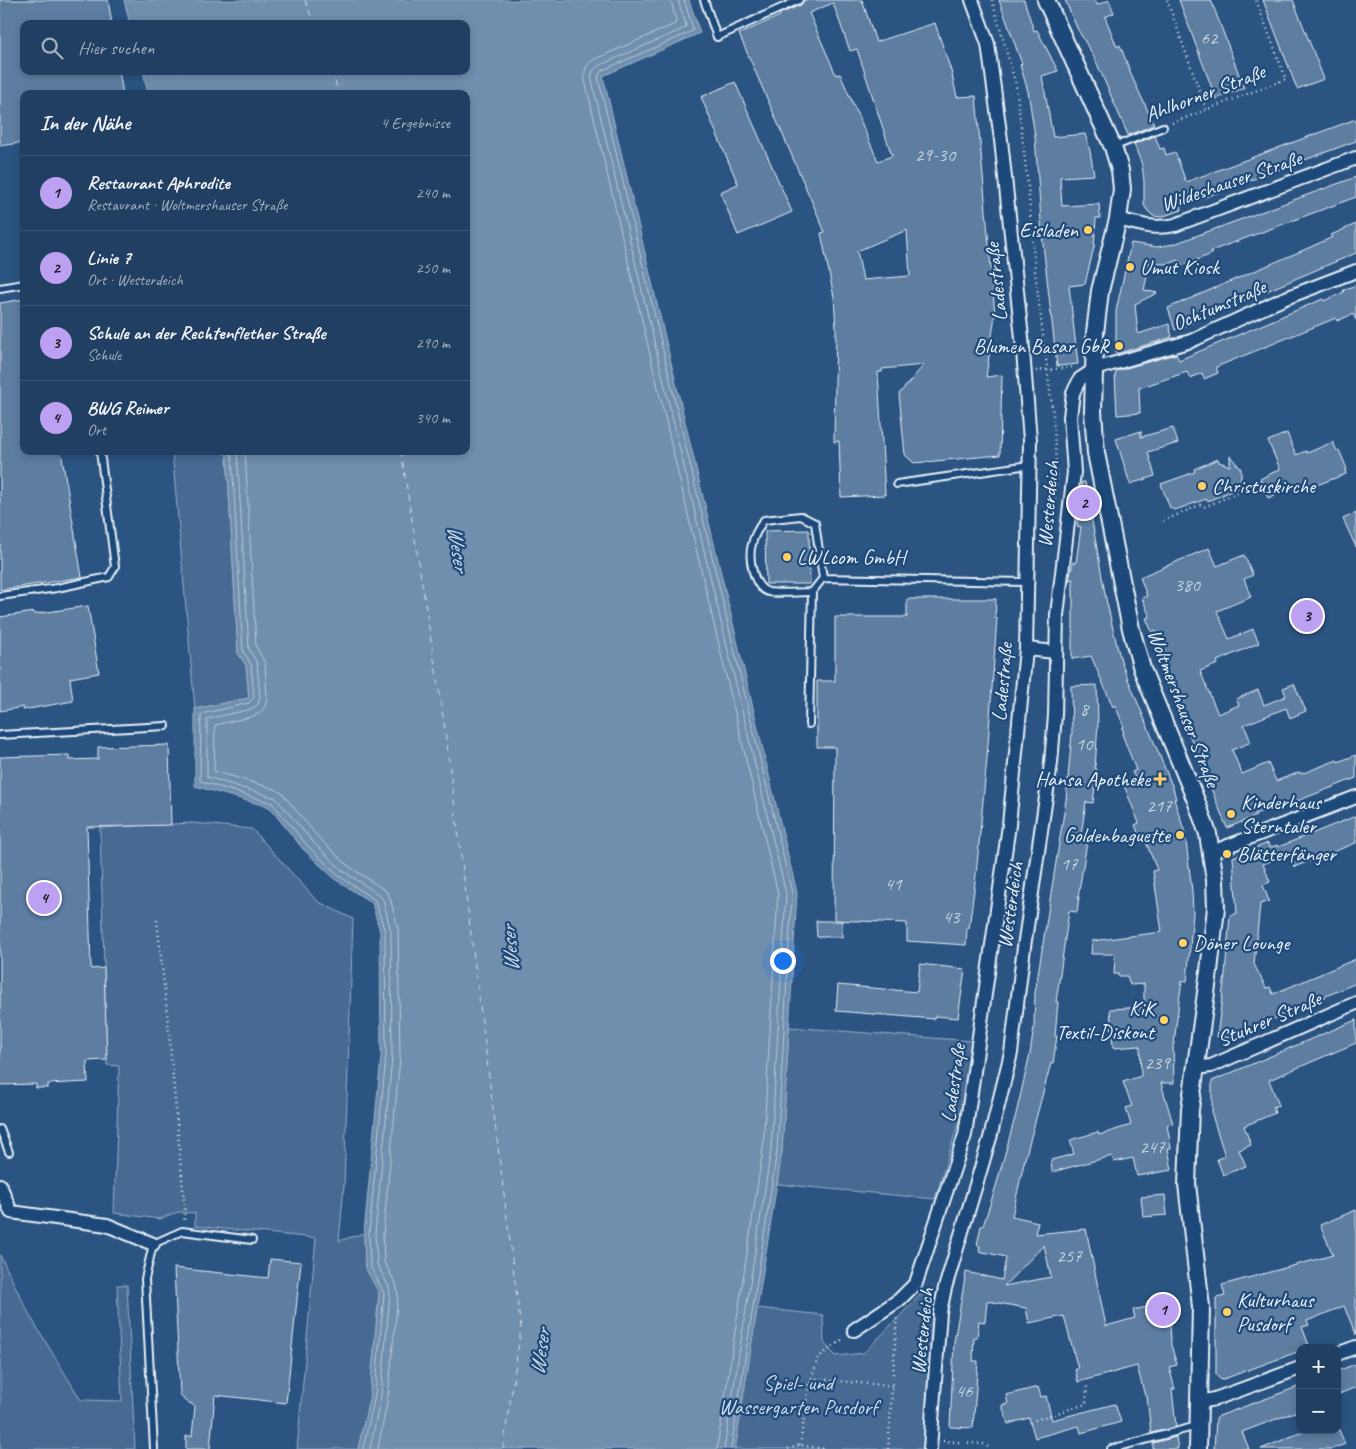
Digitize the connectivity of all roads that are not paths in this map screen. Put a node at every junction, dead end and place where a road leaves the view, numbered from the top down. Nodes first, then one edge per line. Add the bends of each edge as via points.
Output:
1 (704, 0) edge
2 (799, 0) edge
3 (972, 0) edge
4 (1046, 0) edge
5 (1162, 127) road end
6 (1113, 147) junction
7 (1356, 158) edge
8 (1118, 219) junction
9 (1356, 271) edge
10 (20, 285) edge
11 (0, 288) edge
12 (1094, 369) junction
13 (100, 455) edge
14 (1030, 465) junction
15 (896, 484) dead end
16 (823, 578) junction
17 (1028, 582) junction
18 (812, 592) junction
19 (0, 596) edge
20 (1026, 649) junction
21 (1056, 652) junction
22 (809, 724) dead end
23 (166, 726) dead end
24 (0, 735) edge
25 (1356, 797) edge
26 (1212, 852) junction
27 (1356, 1003) edge
28 (1196, 1068) junction
29 (0, 1129) edge
30 (9, 1152) dead end
31 (0, 1185) edge
32 (252, 1240) dead end
33 (153, 1244) junction
34 (854, 1330) road end
35 (1356, 1347) edge
36 (1341, 1353) edge
37 (1296, 1369) edge
38 (1200, 1402) junction
39 (1199, 1426) junction
40 (154, 1449) edge
41 (930, 1449) edge
42 (1111, 1449) edge
43 (1198, 1449) edge

1 - 2 lane via 717,37
3 - 14 street, Ladestraße via 988,44 1001,140 1022,338
4 - 6 street, Woltmershauser Straße
5 - 6 lane, Ahlhorner Straße
6 - 8 street, Woltmershauser Straße via 1122,189
7 - 8 street, Wildeshauser Straße via 1175,226 1154,228
8 - 12 street, Woltmershauser Straße via 1100,291
9 - 12 street, Ochtumstraße via 1283,299 1191,341
10 - 11 lane
12 - 21 street, Westerdeich via 1080,379 1073,393 1070,417 1074,472 1057,615
12 - 26 street, Woltmershauser Straße via 1096,453 1131,629 1142,669 1197,803
13 - 19 lane via 114,567 110,577
14 - 15 lane
14 - 17 street, Ladestraße
16 - 17 lane
16 - 18 lane
16 - 18 lane via 815,523 801,516 764,520 751,546 758,586 767,592
17 - 20 street, Ladestraße
18 - 22 lane
20 - 21 street
20 - 34 street, Ladestraße via 1009,825 965,1135 916,1283 898,1300
21 - 41 street, Westerdeich via 1051,764 1011,1053 940,1312
23 - 24 lane
25 - 26 street
26 - 28 street, Woltmershauser Straße via 1216,908
27 - 28 street, Stuhrer Straße via 1211,1066
28 - 38 street, Woltmershauser Straße via 1190,1109 1187,1184 1201,1308
29 - 30 lane
31 - 33 street via 11,1212 107,1225
32 - 33 lane via 182,1231
33 - 40 lane via 145,1279
35 - 36 street
37 - 38 street
38 - 39 street, Woltmershauser Straße
39 - 42 lane
39 - 43 street, Woltmershauser Straße

